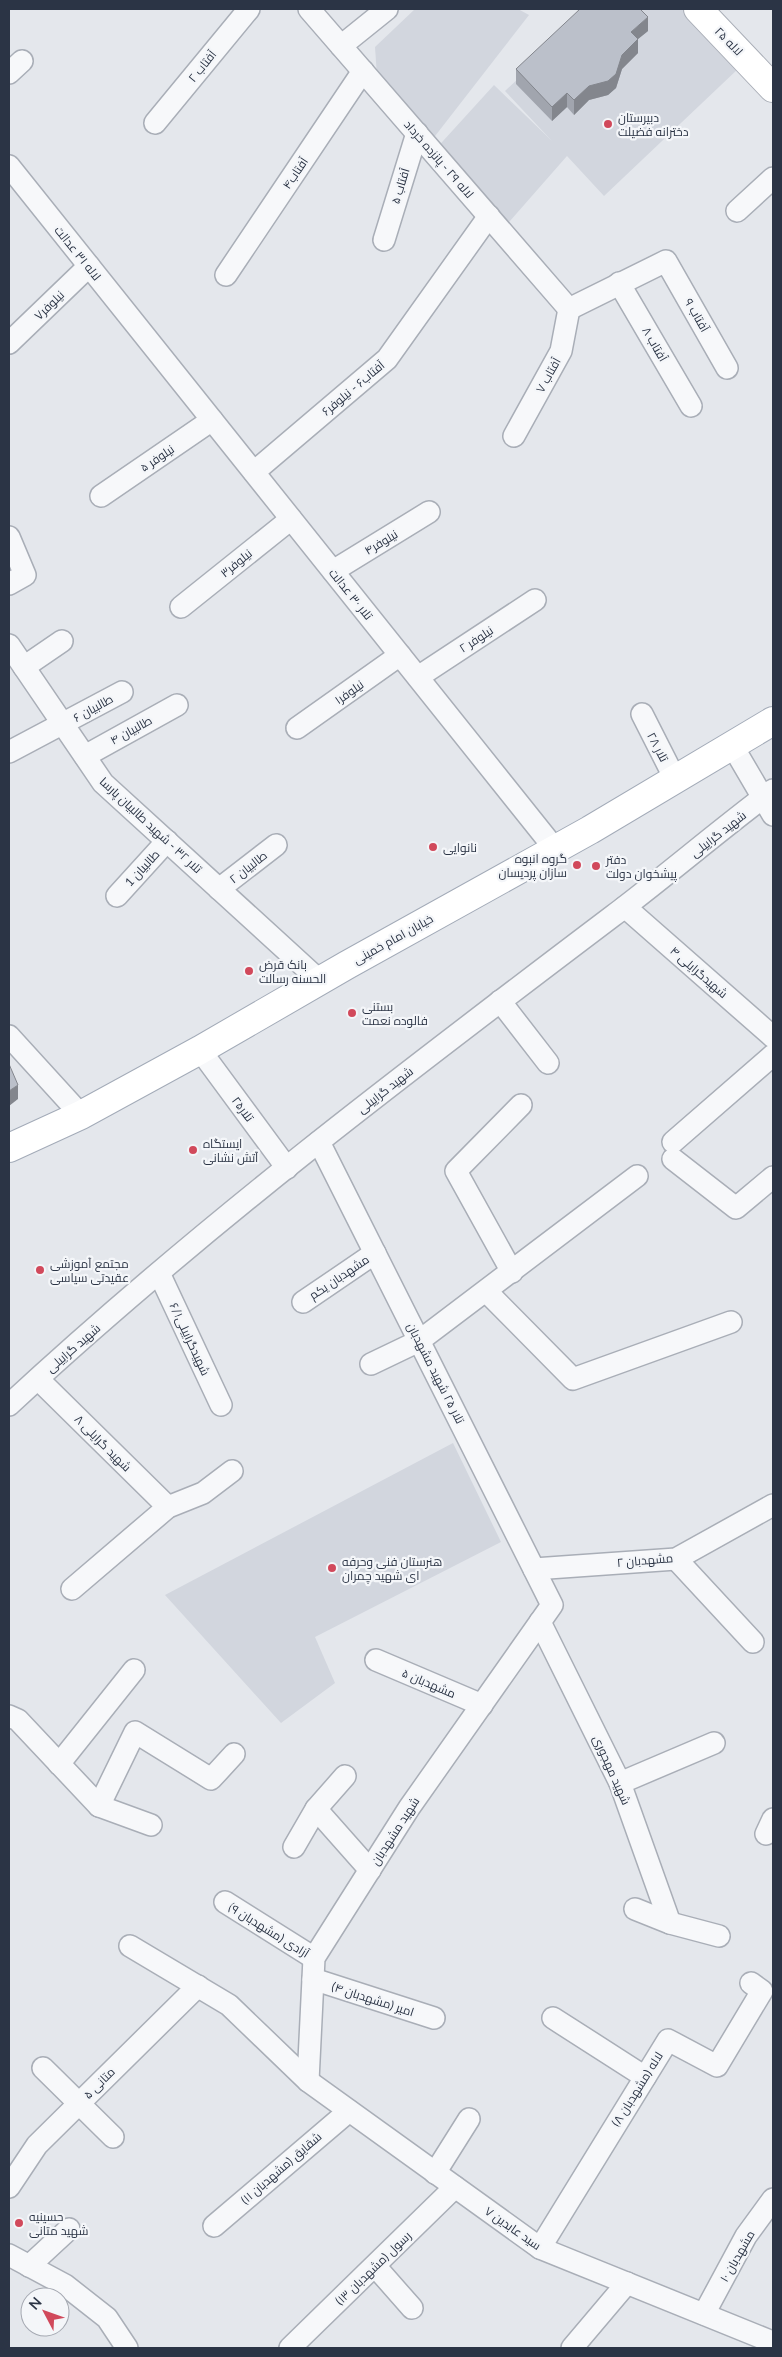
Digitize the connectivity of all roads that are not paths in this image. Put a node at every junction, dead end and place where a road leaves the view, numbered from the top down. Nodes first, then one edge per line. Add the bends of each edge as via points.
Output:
1 (249, 9) edge
2 (309, 9) edge
3 (387, 9) edge
4 (698, 9) edge
5 (342, 46) junction
6 (363, 72) junction
7 (769, 75) edge
8 (156, 123) dead end
9 (417, 133) junction
10 (9, 166) edge
11 (773, 178) edge
12 (737, 211) dead end
13 (489, 216) junction
14 (384, 240) dead end
15 (89, 266) junction
16 (226, 275) dead end
17 (619, 283) junction
18 (569, 309) junction
19 (147, 340) joint
20 (9, 343) edge
21 (727, 368) dead end
22 (691, 406) dead end
23 (212, 420) junction
24 (514, 436) dead end
25 (254, 472) junction
26 (101, 496) dead end
27 (429, 512) dead end
28 (291, 519) junction
29 (9, 537) edge
30 (333, 571) junction
31 (9, 584) edge
32 (535, 600) dead end
33 (181, 607) dead end
34 (62, 641) dead end
35 (9, 645) edge
36 (400, 655) junction
37 (24, 667) junction
38 (418, 677) junction
39 (122, 692) dead end
40 (177, 705) dead end
41 (642, 714) dead end
42 (773, 721) edge
43 (63, 724) junction
44 (297, 728) dead end
45 (732, 745) junction
46 (9, 752) edge
47 (85, 756) junction
48 (675, 779) junction
49 (770, 801) edge
50 (167, 841) junction
51 (276, 845) dead end
52 (555, 849) junction
53 (219, 889) junction
54 (117, 896) dead end
55 (625, 907) junction
56 (320, 981) junction
57 (500, 1001) junction
58 (9, 1036) edge
59 (773, 1037) edge
60 (200, 1050) junction
61 (773, 1055) edge
62 (548, 1063) dead end
63 (521, 1105) dead end
64 (81, 1115) junction
65 (319, 1142) junction
66 (9, 1148) edge
67 (287, 1168) junction
68 (637, 1176) dead end
69 (773, 1177) edge
70 (375, 1253) junction
71 (512, 1272) junction
72 (159, 1273) junction
73 (487, 1292) junction
74 (302, 1302) dead end
75 (731, 1322) dead end
76 (419, 1341) junction
77 (371, 1364) dead end
78 (38, 1379) junction
79 (9, 1404) edge
80 (221, 1405) dead end
81 (232, 1471) dead end
82 (773, 1505) edge
83 (168, 1507) junction
84 (676, 1559) junction
85 (534, 1569) junction
86 (72, 1589) dead end
87 (546, 1614) junction
88 (752, 1642) dead end
89 (376, 1660) dead end
90 (134, 1670) dead end
91 (482, 1705) junction
92 (9, 1716) edge
93 (714, 1743) dead end
94 (234, 1754) dead end
95 (59, 1764) junction
96 (345, 1776) dead end
97 (620, 1782) junction
98 (99, 1806) junction
99 (316, 1809) junction
100 (151, 1825) dead end
101 (294, 1847) dead end
102 (370, 1870) junction
103 (225, 1902) dead end
104 (635, 1909) dead end
105 (670, 1923) junction
106 (719, 1936) dead end
107 (130, 1946) dead end
108 (314, 1958) junction
109 (313, 1979) junction
110 (751, 1982) dead end
111 (198, 1986) junction
112 (434, 2018) dead end
113 (553, 2018) dead end
114 (44, 2068) dead end
115 (645, 2077) junction
116 (308, 2082) junction
117 (80, 2103) junction
118 (349, 2111) junction
119 (469, 2120) dead end
120 (113, 2137) dead end
121 (435, 2173) junction
122 (9, 2187) edge
123 (456, 2187) junction
124 (773, 2199) edge
125 (214, 2226) dead end
126 (69, 2229) dead end
127 (540, 2248) junction
128 (9, 2255) edge
129 (29, 2266) junction
130 (375, 2266) junction
131 (627, 2283) junction
132 (412, 2308) dead end
133 (704, 2314) junction
134 (770, 2342) edge
135 (302, 2345) edge
136 (127, 2348) edge
137 (572, 2348) edge

1 - 8 street, آفتاب ۲
2 - 5 street, لاله ۲۹ - پانزده خرداد
3 - 5 street
4 - 7 main road, لاله ۲۵
5 - 6 street, لاله ۲۹ - پانزده خرداد
6 - 9 street, لاله ۲۹ - پانزده خرداد
6 - 16 street, آفتاب۴
9 - 13 street, لاله ۲۹ - پانزده خرداد
9 - 14 street, آفتاب ۵
10 - 15 street, لاله ۳۱ عدالت
11 - 12 street
13 - 18 street, لاله ۲۹ - پانزده خرداد
13 - 25 street, آفتاب۶ - نیلوفر۶ via 387,359
15 - 19 street, لاله ۳۱ عدالت
15 - 20 street, نیلوفر۷
17 - 18 street
17 - 21 street, آفتاب ۹ via 666,261
17 - 22 street, آفتاب ۸
18 - 24 street, آفتاب ۷ via 561,351
19 - 23 street, تلار ۳۰ عدالت
23 - 25 street, تلار ۳۰ عدالت
23 - 26 street, نیلوفر ۵
25 - 28 street, تلار ۳۰ عدالت
27 - 30 street, نیلوفر۴
28 - 30 street, تلار ۳۰ عدالت
28 - 33 street, نیلوفر۳
29 - 31 street via 25,575
30 - 36 street, تلار ۳۰ عدالت
32 - 38 street, نیلوفر ۲
34 - 37 street
35 - 37 street, تلار ۳۲ - شهید طالبیان پارسا
36 - 38 street, تلار ۳۰ عدالت
36 - 44 street, نیلوفر۱
37 - 43 street, تلار ۳۲ - شهید طالبیان پارسا
38 - 52 street, تلار ۳۰ عدالت
39 - 43 street, طالبیان ۶
40 - 47 street, طالبیان ۴
41 - 48 street, تلار ۲۸
42 - 45 main road, خیابان امام خمینی
43 - 46 street, طالبیان ۶
43 - 47 street, تلار ۳۲ - شهید طالبیان پارسا
45 - 48 main road, خیابان امام خمینی
45 - 49 street
47 - 50 street, تلار ۳۲ - شهید طالبیان پارسا via 104,783
48 - 52 main road, خیابان امام خمینی
49 - 55 street, شهید گراییلی
50 - 53 street, تلار ۳۲ - شهید طالبیان پارسا
50 - 54 street, طالبیان 1
51 - 53 street, طالبیان ۲
52 - 56 main road, خیابان امام خمینی
53 - 56 street, تلار ۳۲ - شهید طالبیان پارسا
55 - 57 street, شهید گراییلی
55 - 59 street, شهیدگرایلی ۴
56 - 60 main road, خیابان امام خمینی
57 - 62 street
57 - 65 street, شهید گراییلی
58 - 64 street
60 - 64 main road, خیابان امام خمینی
60 - 67 street, تلار۲۵
61 - 69 street via 673,1150 736,1208
63 - 71 street via 456,1171
64 - 66 main road, خیابان امام خمینی
65 - 67 street, شهید گراییلی
65 - 70 street, تلار ۲۵ شهید مشهدبان
67 - 72 street, شهید گراییلی
68 - 71 street
70 - 74 street, مشهدبان یکم
70 - 76 street, تلار ۲۵ شهید مشهدبان
71 - 73 street
72 - 78 street, شهید گراییلی
72 - 80 street, شهیدگراییلی۶/۱
73 - 75 street via 573,1379
73 - 76 street
76 - 77 street
76 - 85 street, تلار ۲۵ شهید مشهدبان
78 - 79 street, شهید گراییلی
78 - 83 street, شهید گرایلی ۸
81 - 83 street via 203,1493
82 - 84 street, مشهدبان ۲
83 - 86 street
84 - 85 street, مشهدبان ۲
84 - 88 street
85 - 87 street, تلار ۲۵ شهید مشهدبان
87 - 91 street, شهید مشهدبان
87 - 97 street, شهید مهجوری
89 - 91 street, مشهدبان ۵
90 - 95 street
91 - 102 street, شهید مشهدبان via 409,1808
92 - 95 street via 18,1720
93 - 97 street
94 - 98 street via 211,1778 136,1732
95 - 98 street
96 - 99 street
97 - 105 street, شهید مهجوری
98 - 100 street
99 - 101 street
99 - 102 street
102 - 108 street, شهید مشهدبان
103 - 108 street, آزادی (مشهدبان ۹)
104 - 105 street
105 - 106 street
107 - 111 street, سید عابدین ۷
108 - 109 street, شهید مشهدبان
109 - 112 street, امیر (مشهدبان ۴)
109 - 116 street, شهید مشهدبان
110 - 115 street, لاله (مشهدبان ۸) via 762,1991 717,2066 668,2040
111 - 116 street, سید عابدین ۷ via 230,2005
111 - 117 street, متانی ۵
113 - 115 street
114 - 117 street
115 - 127 street, لاله (مشهدبان ۸)
116 - 118 street, سید عابدین ۷
117 - 120 street
117 - 122 street, متانی ۵ via 37,2145
118 - 121 street, سید عابدین ۷
118 - 125 street, شقایق (مشهدبان ۱۱)
119 - 121 street
121 - 123 street, سید عابدین ۷
123 - 127 street, سید عابدین ۷
123 - 130 street, رسول (مشهدبان ۱۳)
124 - 133 street, مشهدبان ۱۰ via 746,2236
126 - 129 street
127 - 131 street, سید عابدین ۷
128 - 129 street
129 - 136 street via 65,2285 107,2318
130 - 132 street
130 - 135 street, رسول (مشهدبان ۱۳)
131 - 133 street, سید عابدین ۷
131 - 137 street
133 - 134 street, سید عابدین ۷

